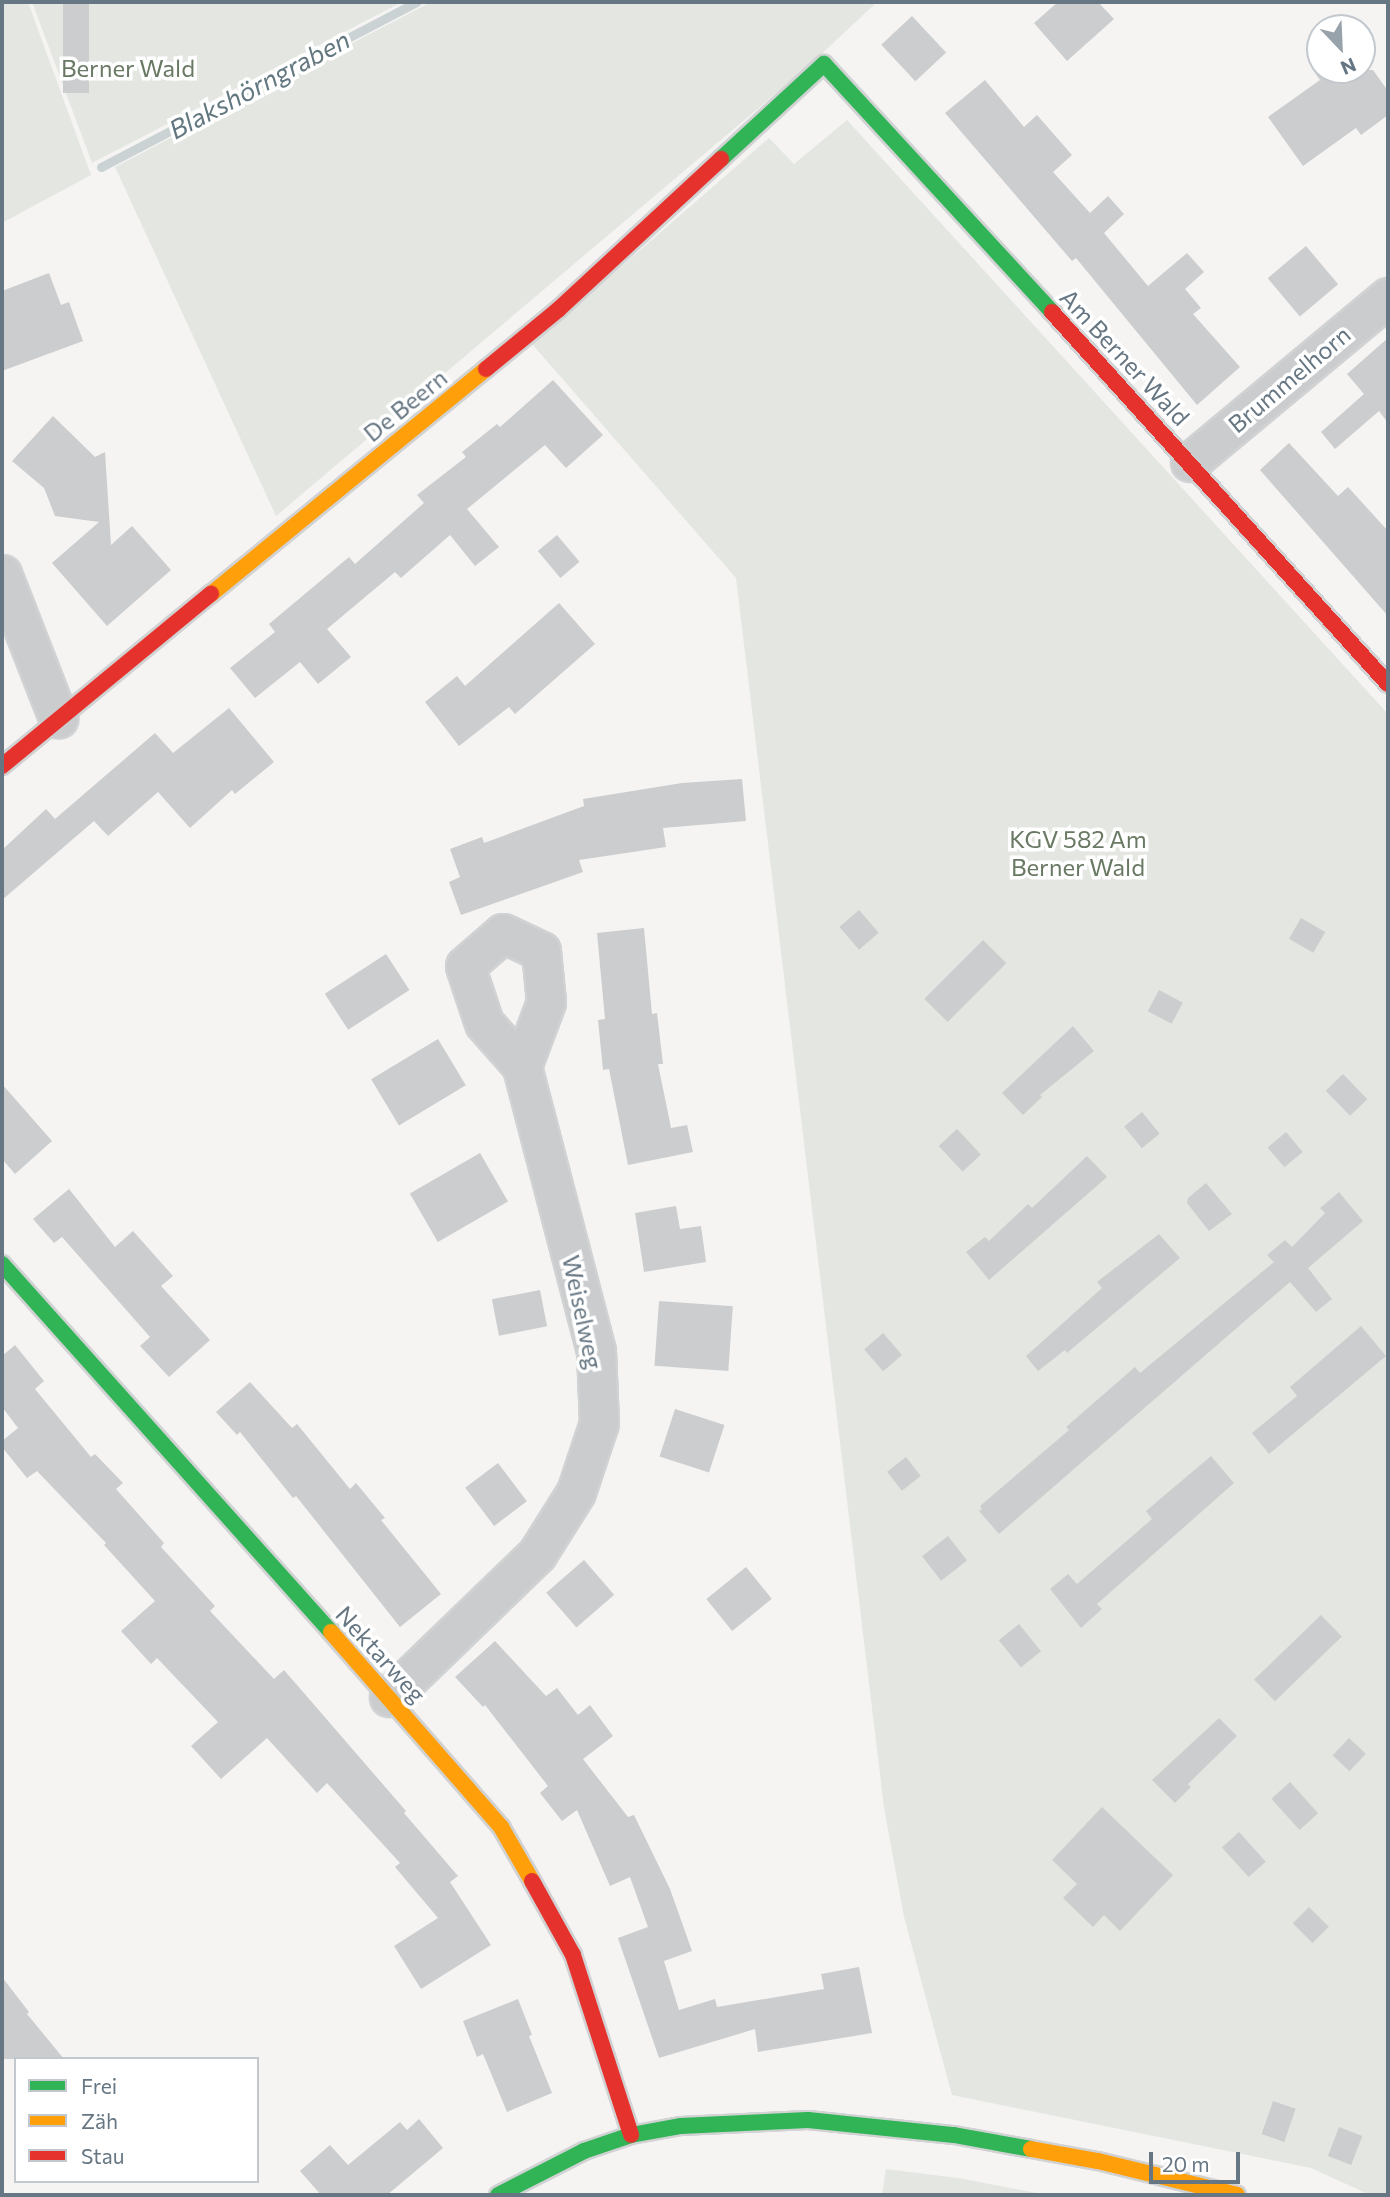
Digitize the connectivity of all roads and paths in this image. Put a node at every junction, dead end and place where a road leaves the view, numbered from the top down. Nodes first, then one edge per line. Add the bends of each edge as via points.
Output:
1 (824, 64) joint
2 (1388, 297) edge
3 (1190, 462) junction
4 (2, 574) edge
5 (1388, 684) edge
6 (58, 718) junction
7 (2, 766) edge
8 (522, 1066) dead end
9 (2, 1264) edge
10 (389, 1697) junction
11 (631, 2134) junction
12 (498, 2195) edge
13 (1237, 2195) edge

1 - 3 street, Am Berner Wald
1 - 6 street, De Beern via 559,309
2 - 3 street, Brummelhorn
3 - 5 street, Am Berner Wald
4 - 6 street
6 - 7 street, De Beern
8 - 10 street, Weiselweg via 596,1351 599,1423 576,1492 537,1555
9 - 10 street, Nektarweg
10 - 11 street, Nektarweg via 501,1827 573,1955
11 - 12 street via 573,2155
11 - 13 street via 761,2120 869,2125 1098,2161

